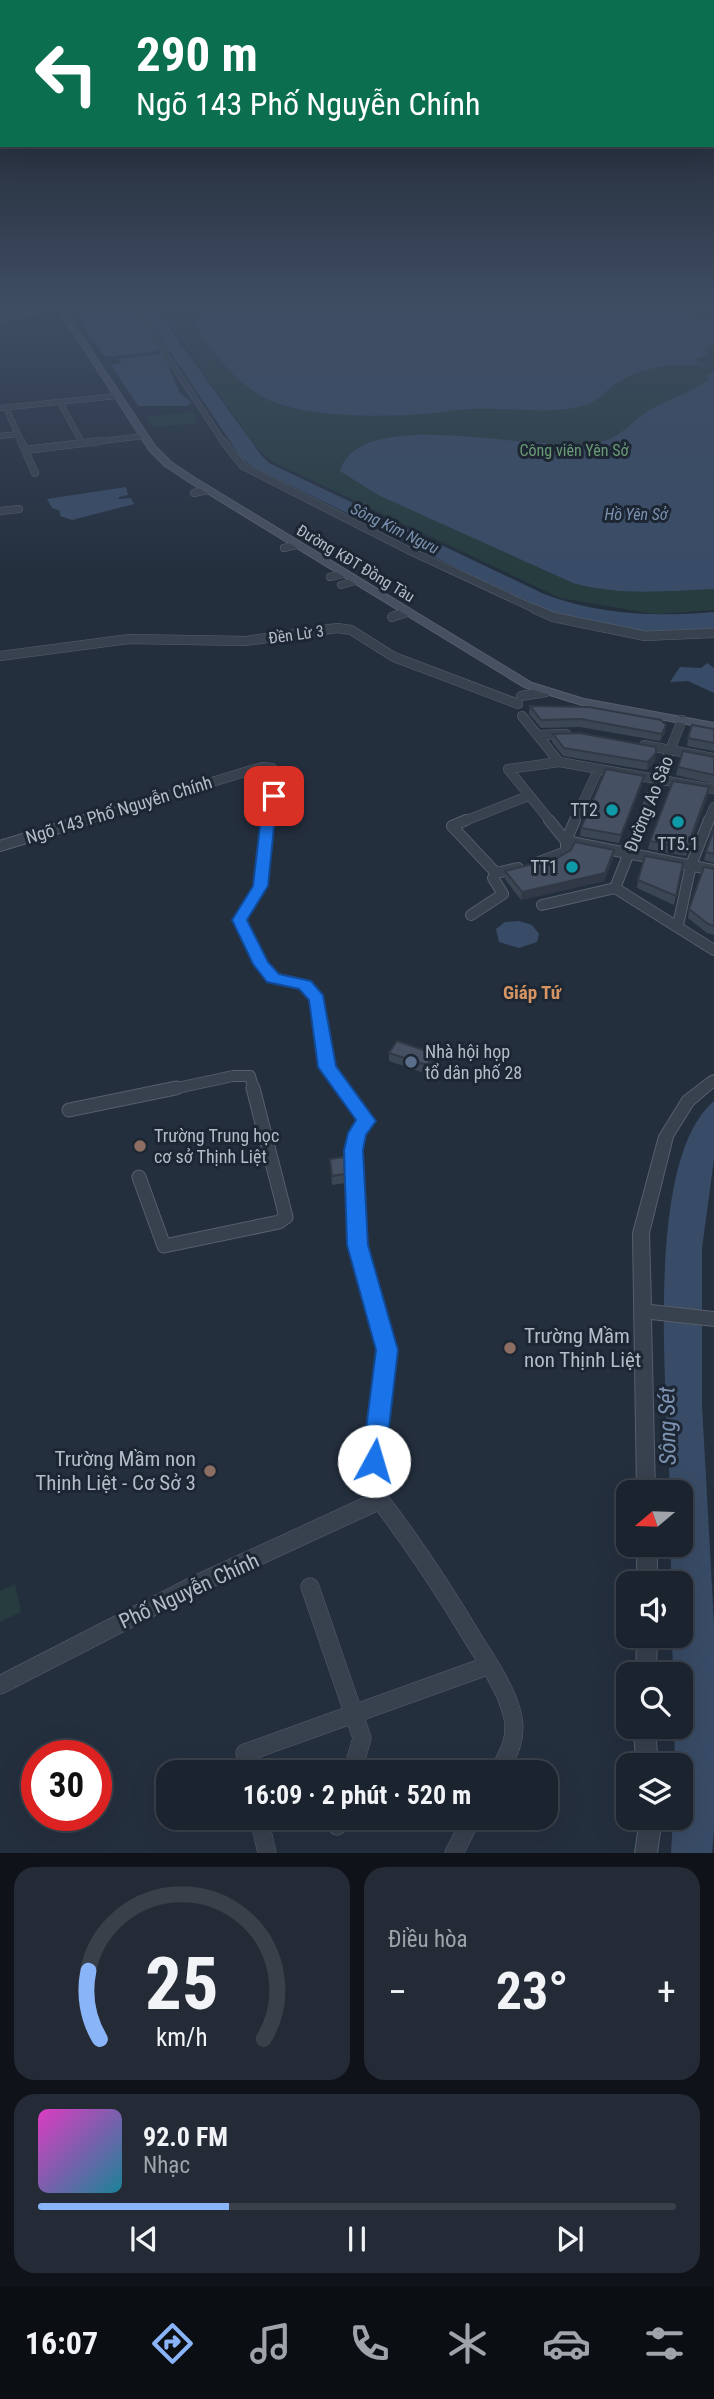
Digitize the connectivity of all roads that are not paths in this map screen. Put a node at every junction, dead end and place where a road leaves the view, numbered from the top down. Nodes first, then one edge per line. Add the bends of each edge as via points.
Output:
1 (193, 395) edge
2 (117, 396) joint
3 (60, 402) junction
4 (3, 408) edge
5 (18, 434) junction
6 (0, 436) edge
7 (144, 436) junction
8 (82, 443) junction
9 (25, 450) junction
10 (35, 473) dead end
11 (19, 509) dead end
12 (0, 511) edge
13 (296, 545) junction
14 (284, 548) dead end
15 (330, 578) dead end
16 (342, 579) junction
17 (407, 612) junction
18 (392, 617) dead end
19 (714, 633) edge
20 (0, 656) edge
21 (546, 692) junction
22 (522, 716) dead end
23 (682, 720) junction
24 (714, 726) edge
25 (579, 734) edge
26 (539, 735) junction
27 (631, 743) edge
28 (670, 749) junction
29 (714, 758) edge
30 (559, 762) junction
31 (598, 770) junction
32 (659, 778) junction
33 (714, 789) edge
34 (528, 796) junction
35 (714, 807) edge
36 (566, 841) junction
37 (0, 846) edge
38 (629, 853) junction
39 (691, 865) junction
40 (714, 870) edge
41 (496, 873) junction
42 (615, 888) junction
43 (542, 905) dead end
44 (471, 915) dead end
45 (678, 925) junction
46 (714, 950) edge
47 (714, 1080) edge
48 (69, 1110) dead end
49 (139, 1177) dead end
50 (649, 1312) junction
51 (707, 1318) edge
52 (646, 1480) edge
53 (380, 1500) junction
54 (310, 1587) dead end
55 (487, 1666) junction
56 (0, 1685) edge
57 (355, 1714) junction
58 (247, 1760) edge
59 (356, 1760) edge
60 (505, 1760) edge
61 (262, 1830) edge
62 (466, 1830) edge
63 (649, 1830) edge
64 (267, 1853) edge
65 (454, 1853) edge
66 (646, 1853) edge

1 - 19 street via 243,466 553,617 645,636
2 - 3 street
2 - 7 main road, Đường KĐT Đồng Tàu
3 - 4 street
3 - 8 street
4 - 5 street
5 - 6 street
5 - 9 street
7 - 8 street
7 - 13 main road, Đường KĐT Đồng Tàu via 197,489
8 - 9 street
9 - 10 street
11 - 12 street
13 - 14 street
13 - 16 main road, Đường KĐT Đồng Tàu
15 - 16 street
16 - 17 main road, Đường KĐT Đồng Tàu via 355,581
17 - 18 street
17 - 21 main road, Đường KĐT Đồng Tàu via 516,679
20 - 21 street, Đền Lừ 3 via 129,639 246,641 337,628 351,631 394,657 520,700
21 - 23 main road, Đường KĐT Đồng Tàu
22 - 26 street
23 - 24 main road, Đường KĐT Đồng Tàu
23 - 28 street, Đường Ao Sào
25 - 26 street
26 - 30 street
27 - 28 street
28 - 29 street
28 - 32 street, Đường Ao Sào
30 - 31 street
30 - 34 street via 508,769
31 - 32 street
31 - 36 street
32 - 33 street
32 - 38 street, Đường Ao Sào
34 - 36 street
34 - 41 street via 452,827
35 - 39 street
36 - 38 street
36 - 41 street via 566,852 553,859
37 - 53 street, Ngõ 143 Phố Nguyễn Chính via 261,767 272,768 276,776 262,882 240,920 261,964 273,978 305,985 317,999 327,1067 366,1121 353,1150 358,1245 387,1350 374,1444
38 - 39 street
38 - 42 street, Đường Ao Sào
39 - 40 street
39 - 45 street
41 - 44 street via 493,878 503,894
42 - 43 street
42 - 45 street
45 - 46 street
47 - 50 street via 688,1101 666,1136 641,1233
48 - 49 street via 250,1076 286,1217 164,1246
50 - 51 street
50 - 52 street
53 - 55 street via 415,1546
53 - 56 street, Phố Nguyễn Chính via 193,1586
54 - 57 street
55 - 57 street
55 - 60 street via 513,1717 514,1744
57 - 58 street via 245,1753
57 - 59 street via 362,1738
61 - 64 street
62 - 65 street
63 - 66 street

